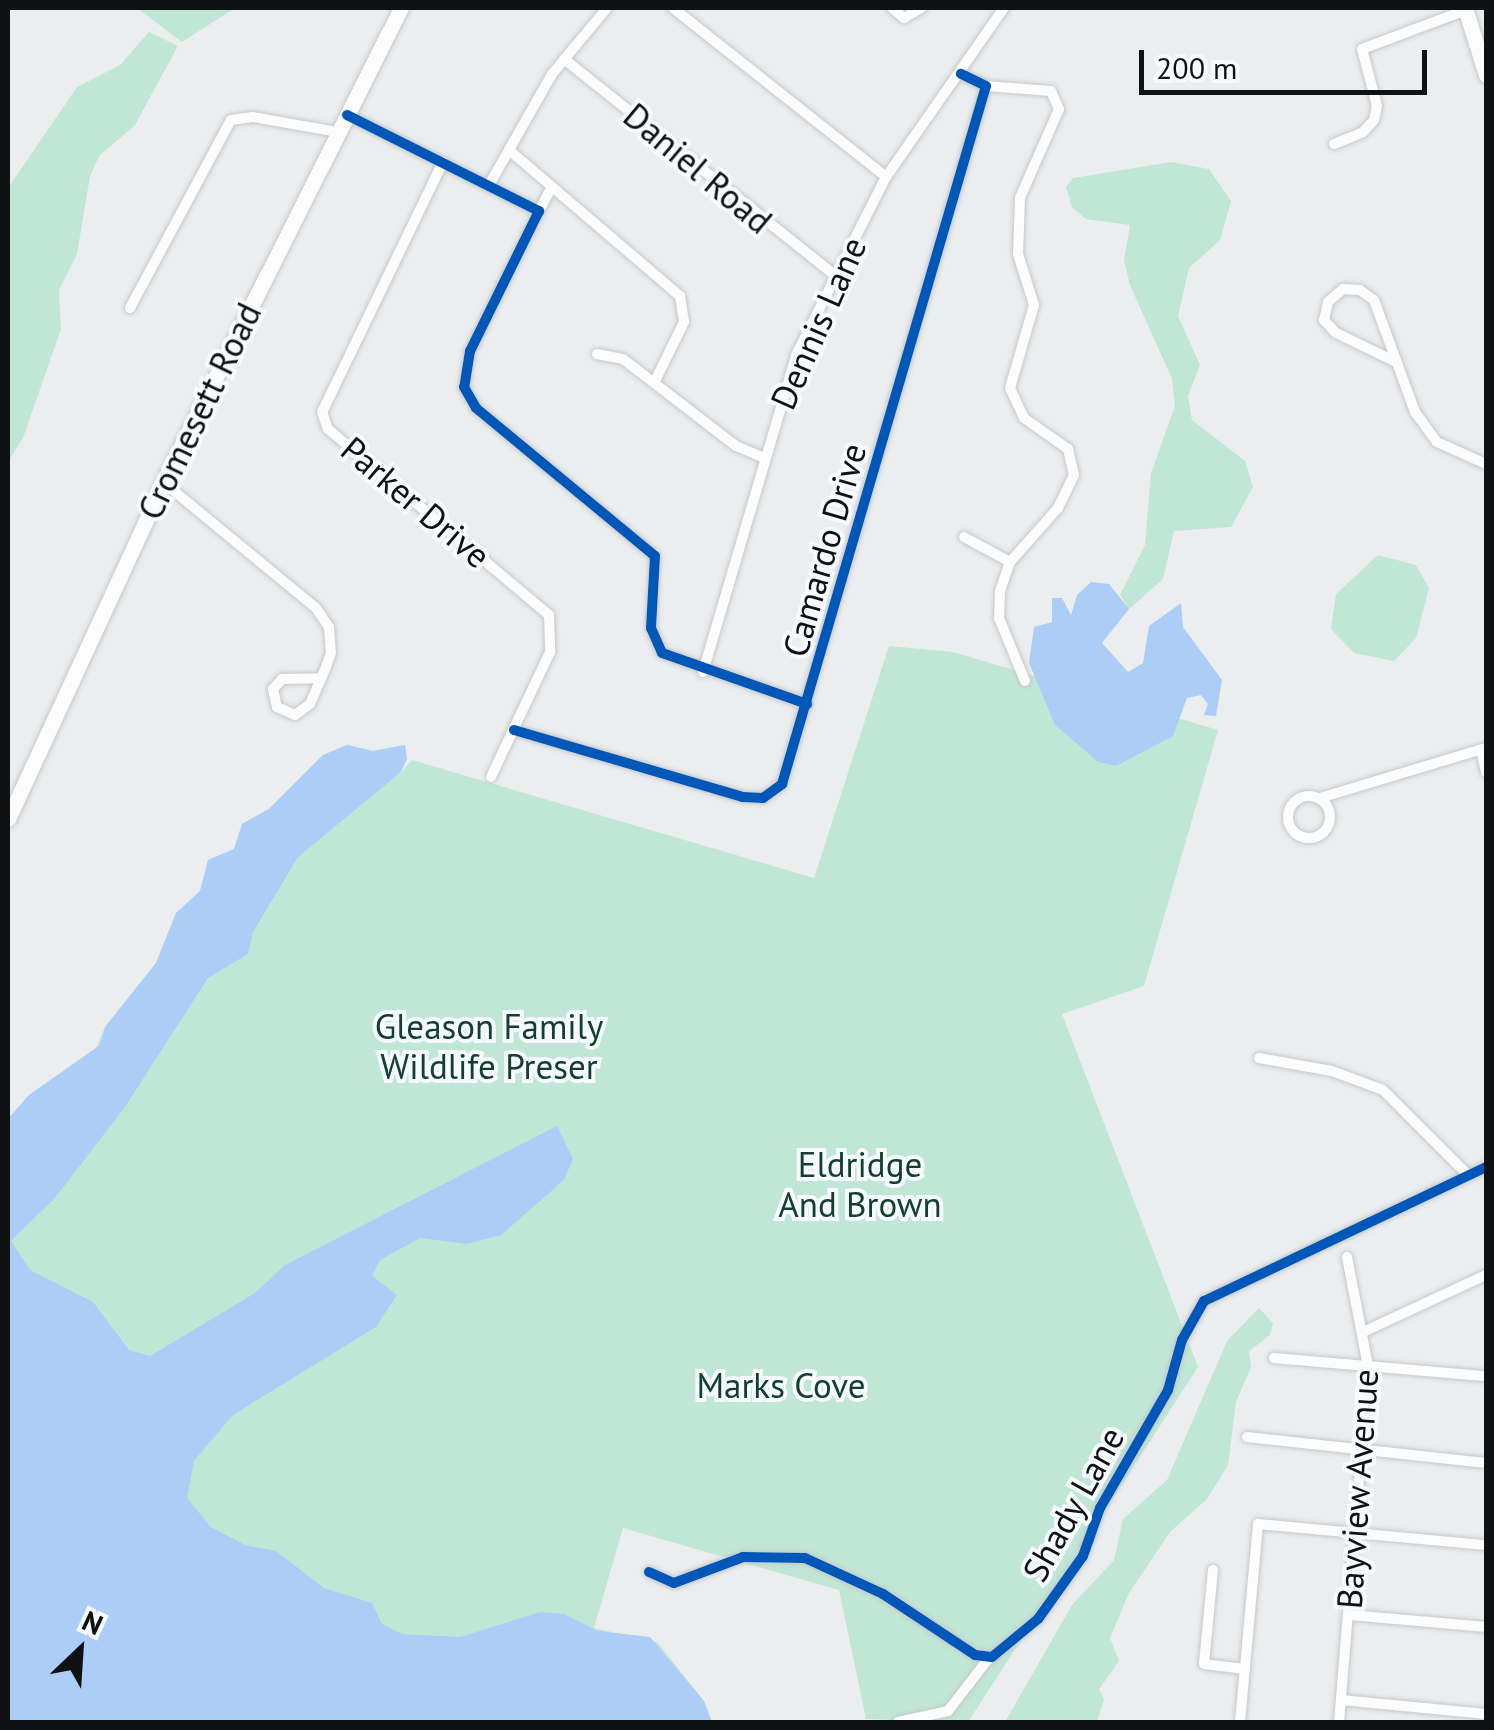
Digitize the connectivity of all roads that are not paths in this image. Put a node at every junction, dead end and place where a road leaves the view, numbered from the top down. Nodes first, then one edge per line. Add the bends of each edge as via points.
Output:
1 (400, 8) edge
2 (607, 8) edge
3 (672, 8) edge
4 (892, 8) edge
5 (921, 8) edge
6 (1004, 8) edge
7 (1465, 9) edge
8 (564, 59) junction
9 (961, 74) junction
10 (1486, 75) edge
11 (986, 86) junction
12 (347, 115) junction
13 (338, 132) junction
14 (1334, 144) dead end
15 (509, 150) junction
16 (442, 162) junction
17 (886, 177) junction
18 (488, 185) junction
19 (552, 186) junction
20 (539, 211) junction
21 (835, 274) junction
22 (130, 308) dead end
23 (597, 354) dead end
24 (1396, 362) junction
25 (656, 382) junction
26 (764, 458) junction
27 (1486, 464) edge
28 (163, 482) junction
29 (964, 536) dead end
30 (1010, 562) junction
31 (703, 672) junction
32 (321, 678) junction
33 (1026, 681) dead end
34 (807, 704) junction
35 (514, 730) junction
36 (1484, 749) edge
37 (1486, 772) edge
38 (491, 777) dead end
39 (1320, 798) junction
40 (8, 819) edge
41 (1259, 1058) dead end
42 (1486, 1167) edge
43 (1468, 1175) junction
44 (1347, 1257) dead end
45 (1486, 1276) edge
46 (1363, 1332) junction
47 (1274, 1358) dead end
48 (1368, 1366) junction
49 (1486, 1376) edge
50 (1246, 1437) dead end
51 (1364, 1450) junction
52 (1486, 1463) edge
53 (1358, 1533) junction
54 (1486, 1546) edge
55 (1214, 1570) dead end
56 (650, 1572) dead end
57 (1350, 1615) junction
58 (1486, 1627) edge
59 (989, 1658) junction
60 (1245, 1668) junction
61 (1341, 1700) junction
62 (1486, 1714) edge
63 (898, 1722) edge
64 (1240, 1722) edge
65 (1339, 1722) edge

1 - 12 street, Cromesett Road
2 - 8 street
3 - 17 street
4 - 5 street via 904,18
6 - 9 street, Dennis Lane
7 - 10 street
7 - 14 street via 1362,50 1374,120 1364,132
8 - 15 street
8 - 21 street, Daniel Road
9 - 11 street
9 - 17 street, Dennis Lane
11 - 30 street via 1051,91 1058,122 1020,198 1018,254 1034,305 1010,388 1024,418 1068,449 1074,475 1066,496
11 - 34 street, Camardo Drive
12 - 13 street, Cromesett Road
12 - 16 street
13 - 22 street via 231,120
13 - 28 street, Cromesett Road
15 - 18 street
15 - 19 street
16 - 18 street
16 - 35 street, Parker Drive via 336,373 323,419 549,615 550,652
17 - 21 street, Dennis Lane
18 - 20 street
19 - 20 street
19 - 25 street via 680,296 684,322
20 - 31 street via 470,351 464,387 476,408 655,556 651,628 657,648
21 - 26 street, Dennis Lane via 786,377
23 - 25 street via 623,359
24 - 24 street via 1374,300 1360,290 1343,290 1328,302 1324,320 1336,334
24 - 27 street via 1415,412 1437,442
25 - 26 street via 736,446
26 - 31 street, Dennis Lane
28 - 32 street via 324,617 332,646
28 - 40 street, Cromesett Road
29 - 30 street
30 - 33 street via 999,618
31 - 34 street
32 - 32 street via 302,712 282,712 274,702 282,679
34 - 35 street, Camardo Drive via 782,784 755,799
35 - 38 street, Parker Drive
36 - 37 street
36 - 39 street
39 - 39 street via 1304,796 1291,806 1288,822 1298,835 1315,838 1328,828 1330,811
41 - 43 street via 1332,1071 1383,1090
42 - 43 street, Shady Lane
43 - 59 street, Shady Lane via 1204,1302 1182,1340 1168,1390 1100,1508 1083,1556 1038,1619
44 - 46 street, Bayview Avenue
45 - 46 street
46 - 48 street, Bayview Avenue
47 - 48 street
48 - 49 street
48 - 51 street, Bayview Avenue
50 - 51 street
51 - 52 street
51 - 53 street, Bayview Avenue
53 - 54 street
53 - 57 street, Bayview Avenue
53 - 60 street via 1258,1524
55 - 60 street via 1204,1664
56 - 59 street via 674,1582 743,1558 805,1558 852,1577 970,1653
57 - 58 street
57 - 61 street, Bayview Avenue
59 - 63 street, Shady Lane via 948,1711
60 - 64 street
61 - 62 street
61 - 65 street, Bayview Avenue

